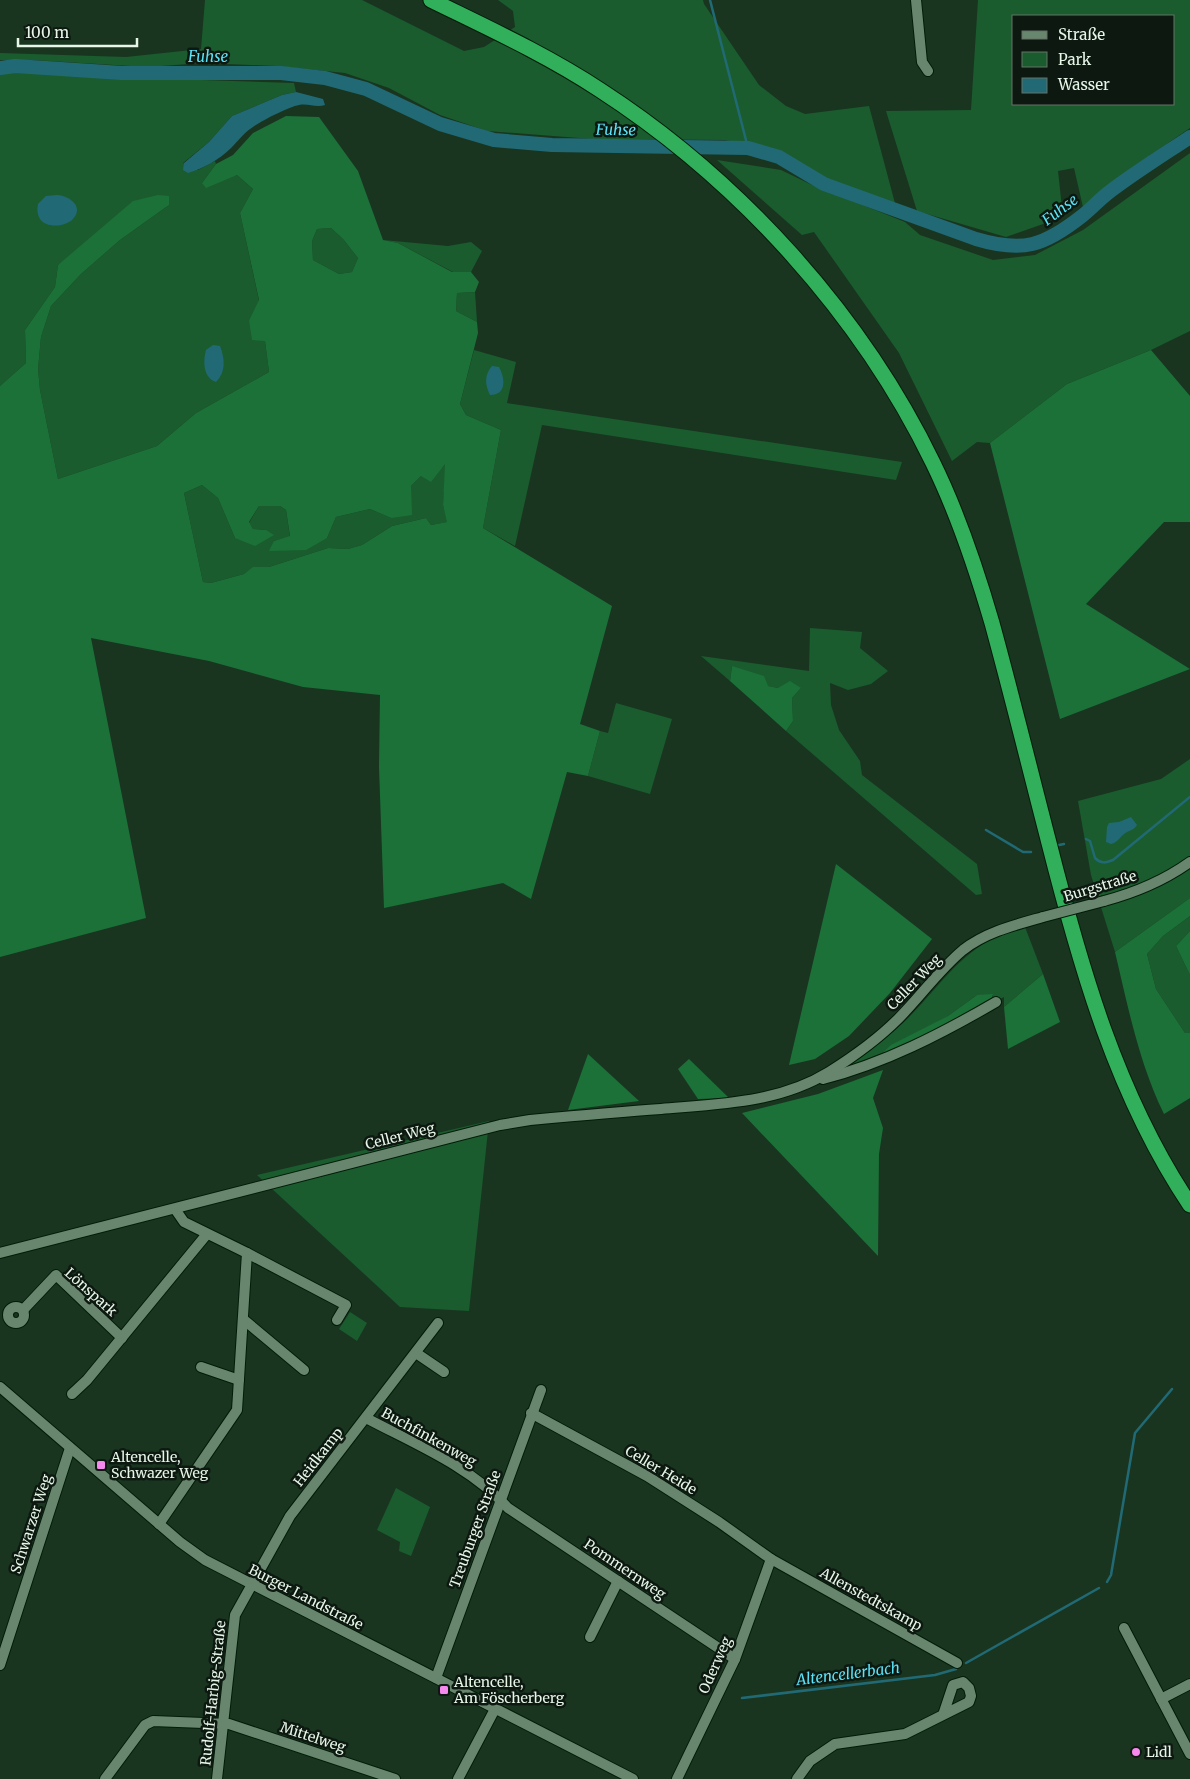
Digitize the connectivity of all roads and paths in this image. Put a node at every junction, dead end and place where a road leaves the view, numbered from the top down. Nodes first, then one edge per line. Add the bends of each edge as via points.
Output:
1 (431, 0) edge
2 (916, 0) edge
3 (928, 71) dead end
4 (1190, 862) edge
5 (1043, 917) joint
6 (996, 1002) dead end
7 (812, 1081) junction
8 (1190, 1205) edge
9 (175, 1209) junction
10 (206, 1234) junction
11 (0, 1253) edge
12 (247, 1253) junction
13 (23, 1310) dead end
14 (243, 1319) junction
15 (337, 1320) dead end
16 (438, 1324) dead end
17 (122, 1338) junction
18 (416, 1353) junction
19 (201, 1368) dead end
20 (304, 1370) dead end
21 (444, 1372) dead end
22 (239, 1380) junction
23 (0, 1387) edge
24 (540, 1390) dead end
25 (72, 1394) dead end
26 (531, 1413) junction
27 (366, 1418) junction
28 (70, 1448) junction
29 (501, 1500) junction
30 (159, 1524) junction
31 (771, 1559) junction
32 (618, 1581) junction
33 (251, 1584) junction
34 (1124, 1628) dead end
35 (590, 1637) dead end
36 (735, 1659) junction
37 (957, 1663) dead end
38 (0, 1665) edge
39 (436, 1678) junction
40 (1190, 1684) edge
41 (1161, 1699) junction
42 (495, 1709) junction
43 (943, 1715) dead end
44 (223, 1724) junction
45 (1190, 1754) edge
46 (105, 1779) edge
47 (217, 1779) edge
48 (394, 1779) edge
49 (458, 1779) edge
50 (633, 1779) edge
51 (677, 1779) edge
52 (797, 1779) edge

1 - 8 highway via 556,63 640,117 717,180 765,226 838,311 876,364 917,431 950,499 992,623 1068,919 1095,1009 1122,1079
2 - 3 street via 922,62
4 - 5 street, Burgstraße, bridge via 1154,883 1122,896
5 - 7 street, Celler Weg via 993,932 963,951 890,1025 851,1057
6 - 7 street, Celler Weg via 908,1050 860,1069
7 - 9 street, Celler Weg via 770,1096 731,1103 500,1125
9 - 10 street via 184,1222
9 - 11 street, Celler Weg
10 - 12 street
10 - 17 street, Lönspark
12 - 14 street
12 - 15 street via 346,1305
13 - 17 street, Lönspark via 56,1275
14 - 20 street
14 - 22 street
16 - 18 street, Heidkamp
17 - 25 street, Lönspark
18 - 21 street
18 - 27 street, Heidkamp
19 - 22 street
22 - 30 street via 237,1410
23 - 28 street, Burger Landstraße
24 - 26 street, Treuburger Straße
26 - 29 street, Treuburger Straße
26 - 31 street, Celler Heide via 647,1476
27 - 29 street, Buchfinkenweg via 447,1460
27 - 33 street, Heidkamp via 290,1516
28 - 30 street, Burger Landstraße
28 - 38 street, Schwarzer Weg
29 - 32 street, Pommernweg via 508,1508
29 - 39 street, Treuburger Straße
30 - 33 street, Burger Landstraße via 205,1560
31 - 36 street, Oderweg
31 - 37 street, Allenstedtskamp
32 - 35 street
32 - 36 street, Pommernweg
33 - 39 street, Burger Landstraße
33 - 44 street, Rudolf-Harbig-Straße via 235,1615
34 - 41 street
36 - 51 street, Oderweg
39 - 42 street, Burger Landstraße
40 - 41 street
41 - 45 street
42 - 49 street
42 - 50 street, Burger Landstraße
43 - 52 street via 905,1734 836,1744 810,1761
44 - 46 street, Mittelweg via 153,1721 145,1725
44 - 47 street, Rudolf-Harbig-Straße
44 - 48 street, Mittelweg

